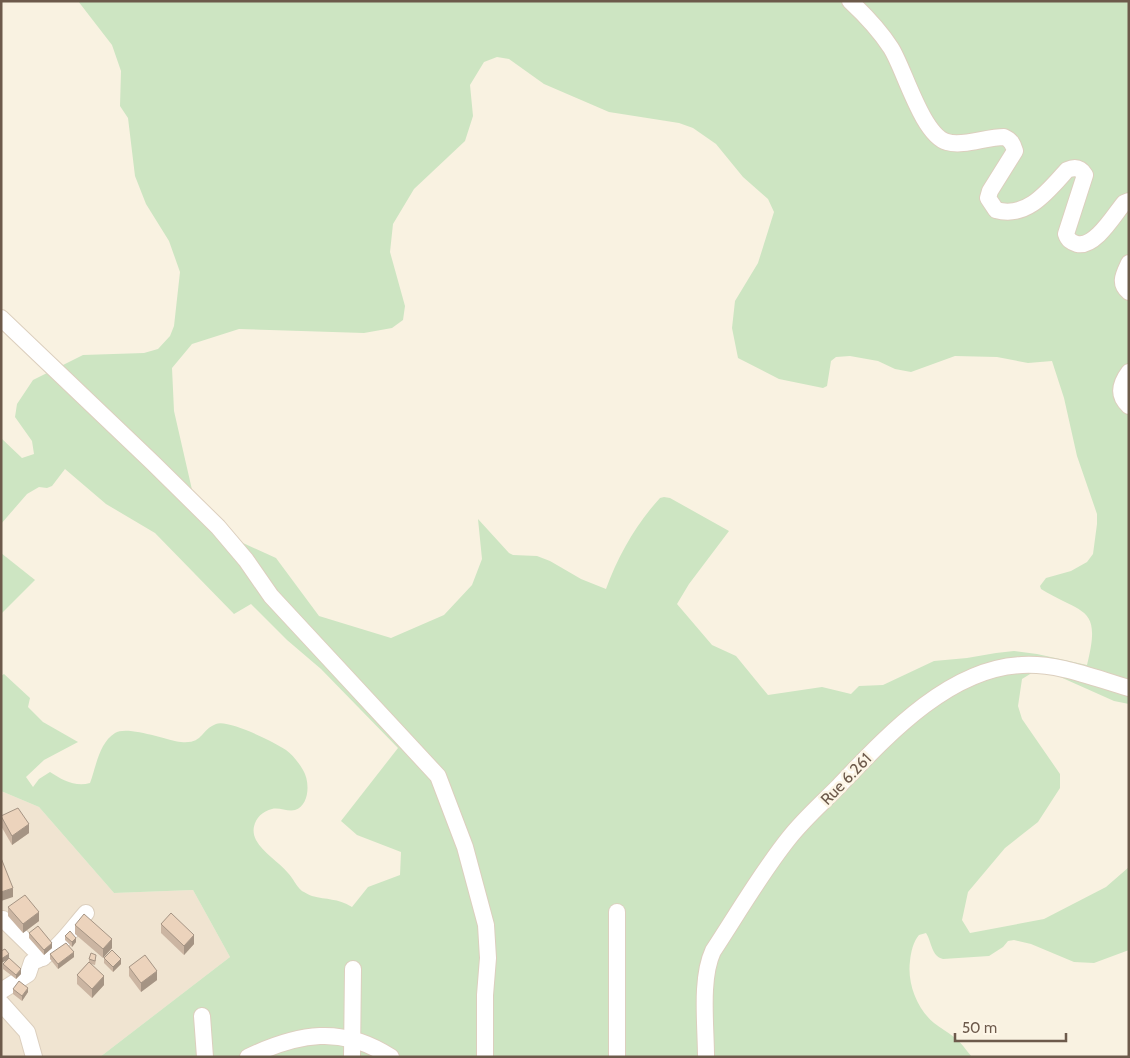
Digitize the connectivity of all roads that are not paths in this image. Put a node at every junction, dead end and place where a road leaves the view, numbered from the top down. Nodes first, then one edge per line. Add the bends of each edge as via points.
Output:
1 (850, 1) edge
2 (1129, 201) edge
3 (1129, 263) edge
4 (1129, 292) edge
5 (1, 318) edge
6 (1129, 372) edge
7 (1129, 406) edge
8 (1129, 688) edge
9 (617, 912) dead end
10 (86, 913) edge
11 (3, 919) dead end
12 (43, 958) junction
13 (352, 969) dead end
14 (1, 992) edge
15 (1, 1003) edge
16 (202, 1016) dead end
17 (352, 1039) junction
18 (34, 1057) edge
19 (205, 1057) edge
20 (248, 1057) edge
21 (352, 1057) edge
22 (391, 1057) edge
23 (485, 1057) edge
24 (617, 1057) edge
25 (706, 1057) edge

1 - 2 street via 892,48 915,101 939,139 956,143 1004,137 1013,144 1015,151 988,198 996,210 1012,213 1034,203 1067,170 1078,168 1084,175 1066,234 1073,243 1082,245 1093,240
3 - 4 street via 1122,280 1123,287
5 - 23 street via 218,527 271,596 438,776 465,847 486,925
6 - 7 street via 1120,393
8 - 25 street, Rue 6.261 via 1053,666 1021,665 991,670 959,682 928,702 874,749 790,836 714,951 706,980
9 - 24 street
10 - 12 street
11 - 12 street
12 - 14 street via 32,962 28,974
13 - 17 street
15 - 18 street via 26,1032
16 - 19 street
17 - 20 street via 330,1035 306,1036 272,1045
17 - 21 street
17 - 22 street

